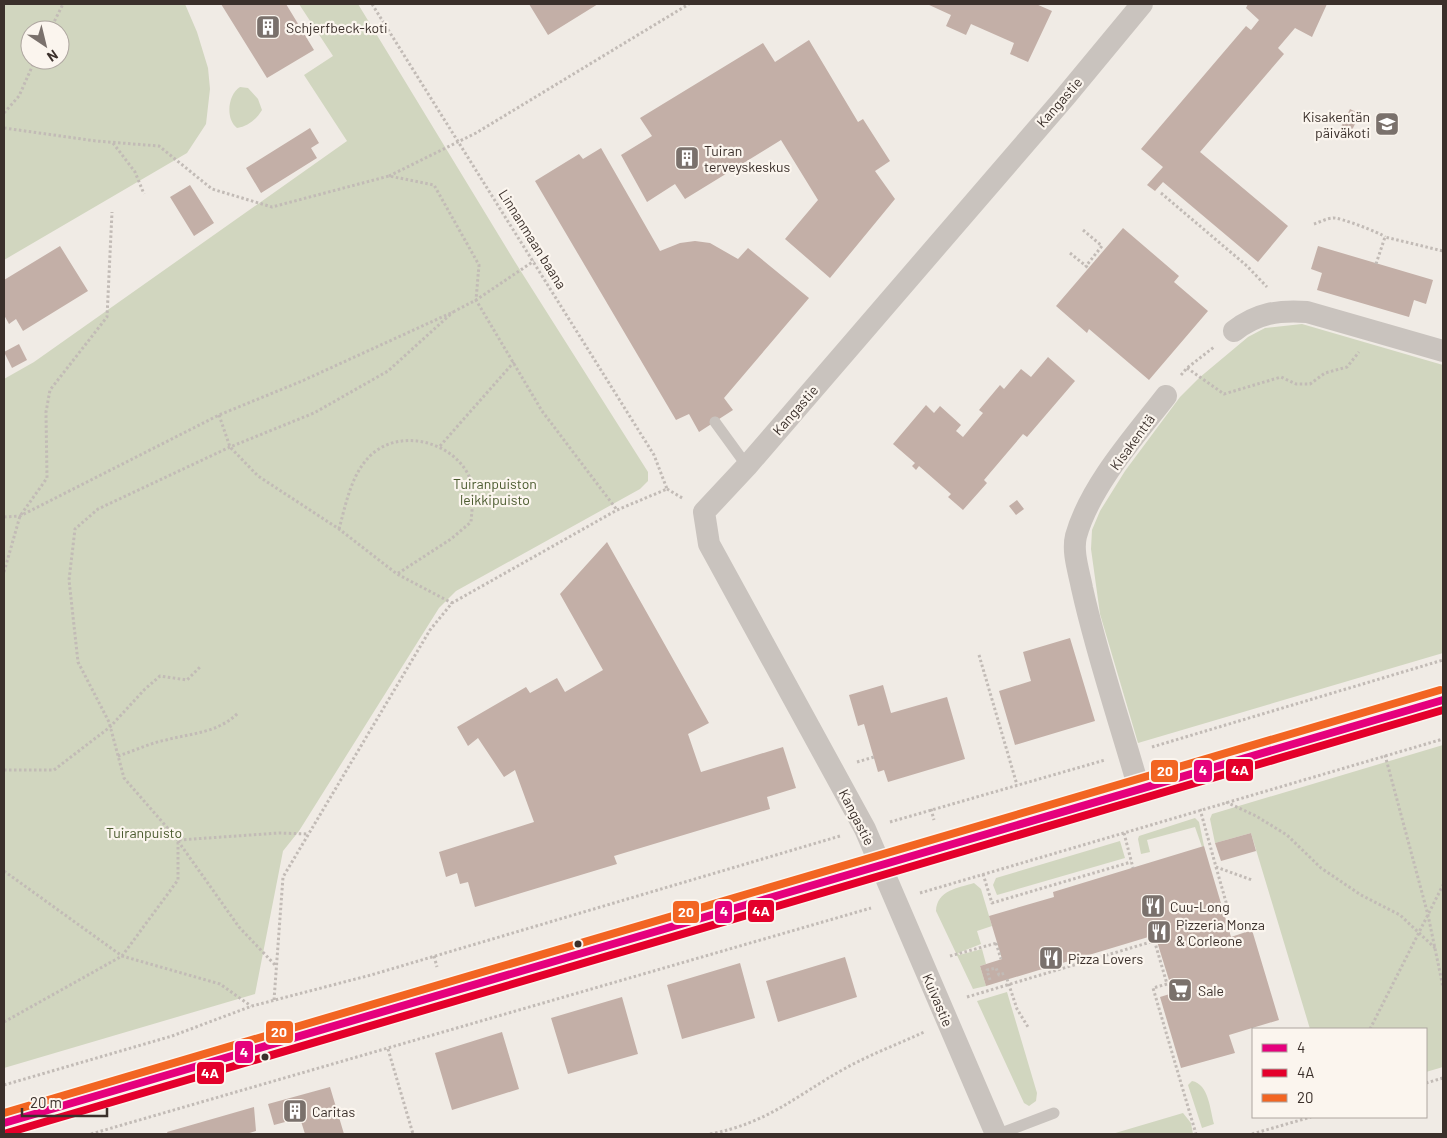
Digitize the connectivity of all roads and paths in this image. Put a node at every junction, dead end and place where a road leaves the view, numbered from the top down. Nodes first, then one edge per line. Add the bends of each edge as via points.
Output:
1 (63, 4) edge
2 (372, 4) edge
3 (689, 4) edge
4 (1142, 4) edge
5 (55, 20) edge
6 (30, 70) edge
7 (4, 113) edge
8 (4, 128) edge
9 (113, 142) junction
10 (459, 143) junction
11 (388, 176) junction
12 (1161, 193) dead end
13 (144, 194) dead end
14 (112, 212) dead end
15 (1314, 224) dead end
16 (1084, 230) dead end
17 (1384, 237) junction
18 (1443, 251) edge
19 (1070, 253) dead end
20 (534, 261) junction
21 (1376, 264) dead end
22 (476, 300) junction
23 (1288, 311) junction
24 (454, 312) junction
25 (1368, 328) junction
26 (1234, 331) joint
27 (1443, 351) edge
28 (514, 362) junction
29 (1187, 368) junction
30 (1166, 396) joint
31 (220, 415) junction
32 (715, 422) dead end
33 (440, 446) junction
34 (230, 447) junction
35 (747, 466) junction
36 (617, 510) junction
37 (20, 516) junction
38 (4, 517) edge
39 (339, 529) junction
40 (4, 572) edge
41 (397, 574) junction
42 (452, 604) junction
43 (979, 654) dead end
44 (1443, 660) edge
45 (201, 666) dead end
46 (1443, 700) edge
47 (238, 713) dead end
48 (110, 727) junction
49 (1443, 739) edge
50 (1129, 753) junction
51 (1386, 755) junction
52 (118, 756) junction
53 (874, 757) dead end
54 (857, 762) dead end
55 (4, 770) edge
56 (1017, 785) junction
57 (1139, 789) junction
58 (1226, 802) junction
59 (1200, 810) junction
60 (865, 829) junction
61 (1124, 833) junction
62 (308, 834) junction
63 (178, 840) junction
64 (1131, 862) junction
65 (880, 865) junction
66 (1216, 867) junction
67 (1133, 868) dead end
68 (4, 871) edge
69 (984, 874) junction
70 (1252, 880) dead end
71 (1443, 885) edge
72 (896, 902) junction
73 (1223, 910) dead end
74 (1428, 915) junction
75 (1419, 934) junction
76 (1153, 936) dead end
77 (1154, 941) junction
78 (1435, 948) junction
79 (122, 956) junction
80 (950, 956) dead end
81 (1001, 959) dead end
82 (277, 966) junction
83 (1005, 973) dead end
84 (1007, 979) dead end
85 (990, 980) dead end
86 (1009, 985) junction
87 (1443, 986) edge
88 (967, 998) dead end
89 (274, 1000) junction
90 (252, 1006) junction
91 (4, 1022) edge
92 (1028, 1027) dead end
93 (933, 1028) dead end
94 (1371, 1028) edge
95 (388, 1048) junction
96 (1443, 1078) edge
97 (1427, 1083) edge
98 (4, 1085) edge
99 (1054, 1113) dead end
100 (1308, 1118) edge
101 (4, 1123) edge
102 (91, 1134) edge
103 (413, 1134) edge
104 (710, 1134) edge
105 (998, 1134) edge
106 (1196, 1134) edge
107 (1252, 1134) edge

1 - 5 path
2 - 10 path, Linnanmaan baana
3 - 10 path
4 - 35 street, Kangastie
6 - 7 path via 18,96
8 - 9 path
9 - 11 path via 159,146 212,189 272,207
9 - 13 path via 135,172
10 - 11 path
10 - 20 path, Linnanmaan baana
11 - 22 path via 434,185 479,265
12 - 23 path via 1247,266
14 - 37 path via 107,317 50,390 46,412 47,478
15 - 17 path via 1342,218 1380,232
16 - 19 path via 1102,246 1087,267
17 - 18 path
17 - 21 path
20 - 22 path
20 - 36 path, Linnanmaan baana via 654,455 667,489
22 - 24 path
22 - 28 path
23 - 25 street via 1307,312
23 - 26 street via 1258,315
24 - 31 path
24 - 34 path via 388,371 314,413
25 - 27 street
25 - 29 path via 1358,356 1347,367 1326,373 1310,384 1296,384 1281,377 1224,394
26 - 29 path
28 - 33 path
28 - 36 path via 542,411
29 - 30 path
30 - 50 street, Kisakenttä via 1090,503 1076,538 1075,556 1089,620
31 - 34 path
31 - 37 path
32 - 35 lane
33 - 39 path via 407,442 384,446 371,455 357,472
33 - 41 path via 460,462 470,478 471,522
34 - 39 path via 258,476
34 - 48 path via 98,509 75,529 69,580 78,662
35 - 60 street, Kangastie via 704,512 709,544
36 - 42 path
37 - 38 path
37 - 40 path
39 - 41 path
41 - 42 path
42 - 62 path via 430,630
43 - 56 path
44 - 50 path
45 - 48 path via 187,680 160,676
46 - 57 street
47 - 52 path via 208,732 165,740
48 - 52 path
48 - 55 path via 54,770
49 - 51 path
50 - 56 path
50 - 57 street, Kisakenttä
51 - 58 path
51 - 74 path
52 - 63 path via 124,778
53 - 54 path
56 - 60 path
57 - 65 street
58 - 59 path
58 - 75 path via 1286,835 1321,868 1361,895 1400,915
59 - 61 path
59 - 66 path
60 - 65 street, Kangastie
60 - 89 path via 371,975
61 - 64 path
61 - 69 path
62 - 63 path
62 - 82 path via 283,877
63 - 79 path via 178,880
63 - 82 path via 239,927
64 - 67 path
64 - 69 path via 992,903
65 - 72 street, Kuivastie
65 - 101 street
66 - 70 path
66 - 73 path via 1228,909
68 - 79 path
69 - 72 path
71 - 74 path
72 - 95 path
72 - 105 street, Kuivastie
74 - 75 path
74 - 78 path
75 - 78 path
75 - 94 path
76 - 77 path
77 - 86 path
77 - 106 path via 1167,984 1153,988
78 - 87 path
79 - 90 path via 220,984
79 - 91 path
80 - 81 path via 997,943
82 - 89 path
83 - 85 path via 998,975 996,968 987,970
84 - 86 path
86 - 88 path
86 - 92 path via 1017,1009
89 - 90 path
90 - 98 path via 172,1036
93 - 104 path via 844,1069 763,1119 737,1129
95 - 102 path
95 - 103 path
96 - 97 path
99 - 105 lane
100 - 107 path

